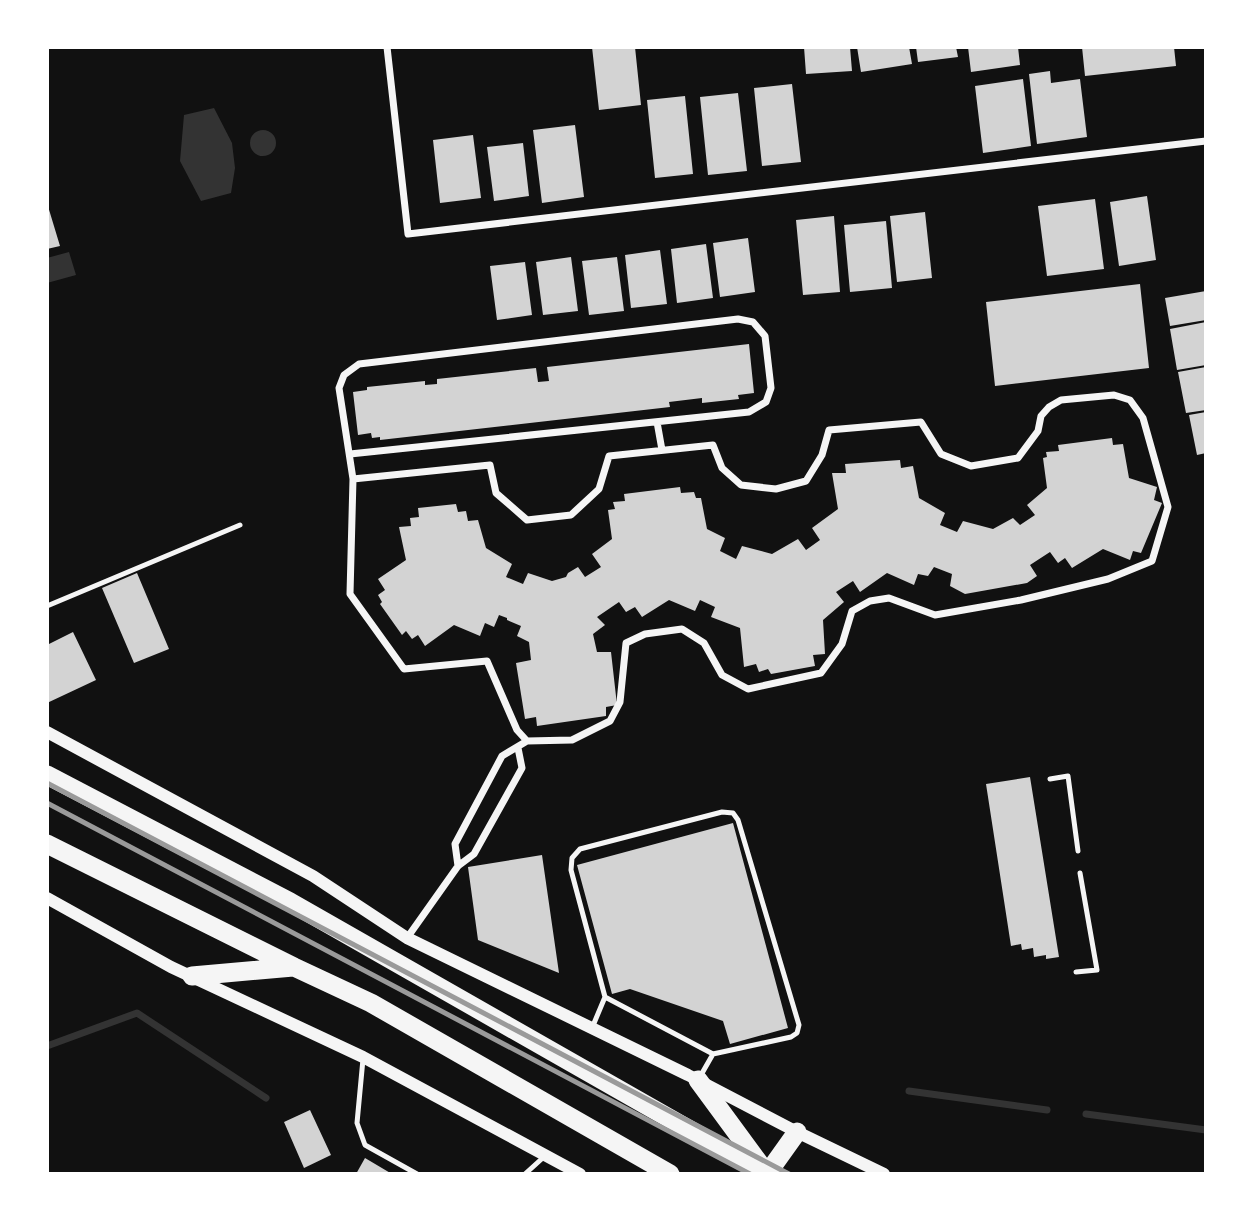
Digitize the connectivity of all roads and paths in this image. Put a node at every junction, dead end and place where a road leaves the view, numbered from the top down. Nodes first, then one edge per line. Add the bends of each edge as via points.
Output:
1 (387, 47) edge
2 (1206, 141) edge
3 (657, 422) junction
4 (662, 450) junction
5 (349, 454) junction
6 (353, 479) junction
7 (240, 525) dead end
8 (47, 606) edge
9 (47, 732) edge
10 (527, 741) junction
11 (518, 748) junction
12 (47, 775) edge
13 (1050, 779) dead end
14 (47, 844) edge
15 (1078, 851) dead end
16 (458, 866) junction
17 (1080, 873) dead end
18 (47, 898) edge
19 (407, 938) junction
20 (294, 967) junction
21 (1076, 972) dead end
22 (192, 976) junction
23 (605, 997) junction
24 (592, 1028) junction
25 (713, 1054) junction
26 (363, 1057) junction
27 (698, 1080) junction
28 (797, 1132) junction
29 (546, 1156) junction
30 (667, 1173) edge
31 (417, 1174) edge
32 (525, 1174) edge
33 (580, 1174) edge
34 (767, 1174) edge
35 (884, 1174) edge

1 - 2 street via 408,234
3 - 4 street
3 - 5 street
3 - 5 street via 749,412 766,402 771,388 765,336 753,322 738,319 359,364 344,375 339,388
4 - 6 street via 609,456 599,489 571,515 527,520 496,493 490,465
4 - 10 street via 713,445 722,468 741,485 776,489 806,481 822,455 829,430 921,422 941,454 971,466 1018,458 1038,431 1041,416 1060,400 1114,395 1130,400 1143,418 1168,507 1152,561 1108,579 935,615 888,598 870,601 852,611 842,644 821,673 809,676 748,689 722,676 704,643 682,629 645,634 626,643 620,702 610,721 572,740
5 - 6 street
6 - 10 street via 350,594 404,669 487,661 517,730
7 - 8 lane
9 - 19 street via 313,876
10 - 11 street
11 - 16 street via 522,768 474,854
11 - 16 street via 502,756 455,844
12 - 34 highway via 290,902
13 - 15 lane via 1068,776
14 - 20 highway
16 - 19 street
17 - 21 lane via 1097,970
18 - 22 street
19 - 24 street
20 - 22 highway
20 - 30 highway via 371,1003
22 - 26 street
23 - 24 lane
23 - 25 lane
23 - 25 lane via 571,870 572,858 580,849 733,813 799,1025 791,1037
24 - 27 street
25 - 27 lane
26 - 29 street
26 - 31 lane via 357,1124 365,1145
27 - 28 street
27 - 34 highway
28 - 34 highway
28 - 35 street
29 - 32 lane
29 - 33 street

